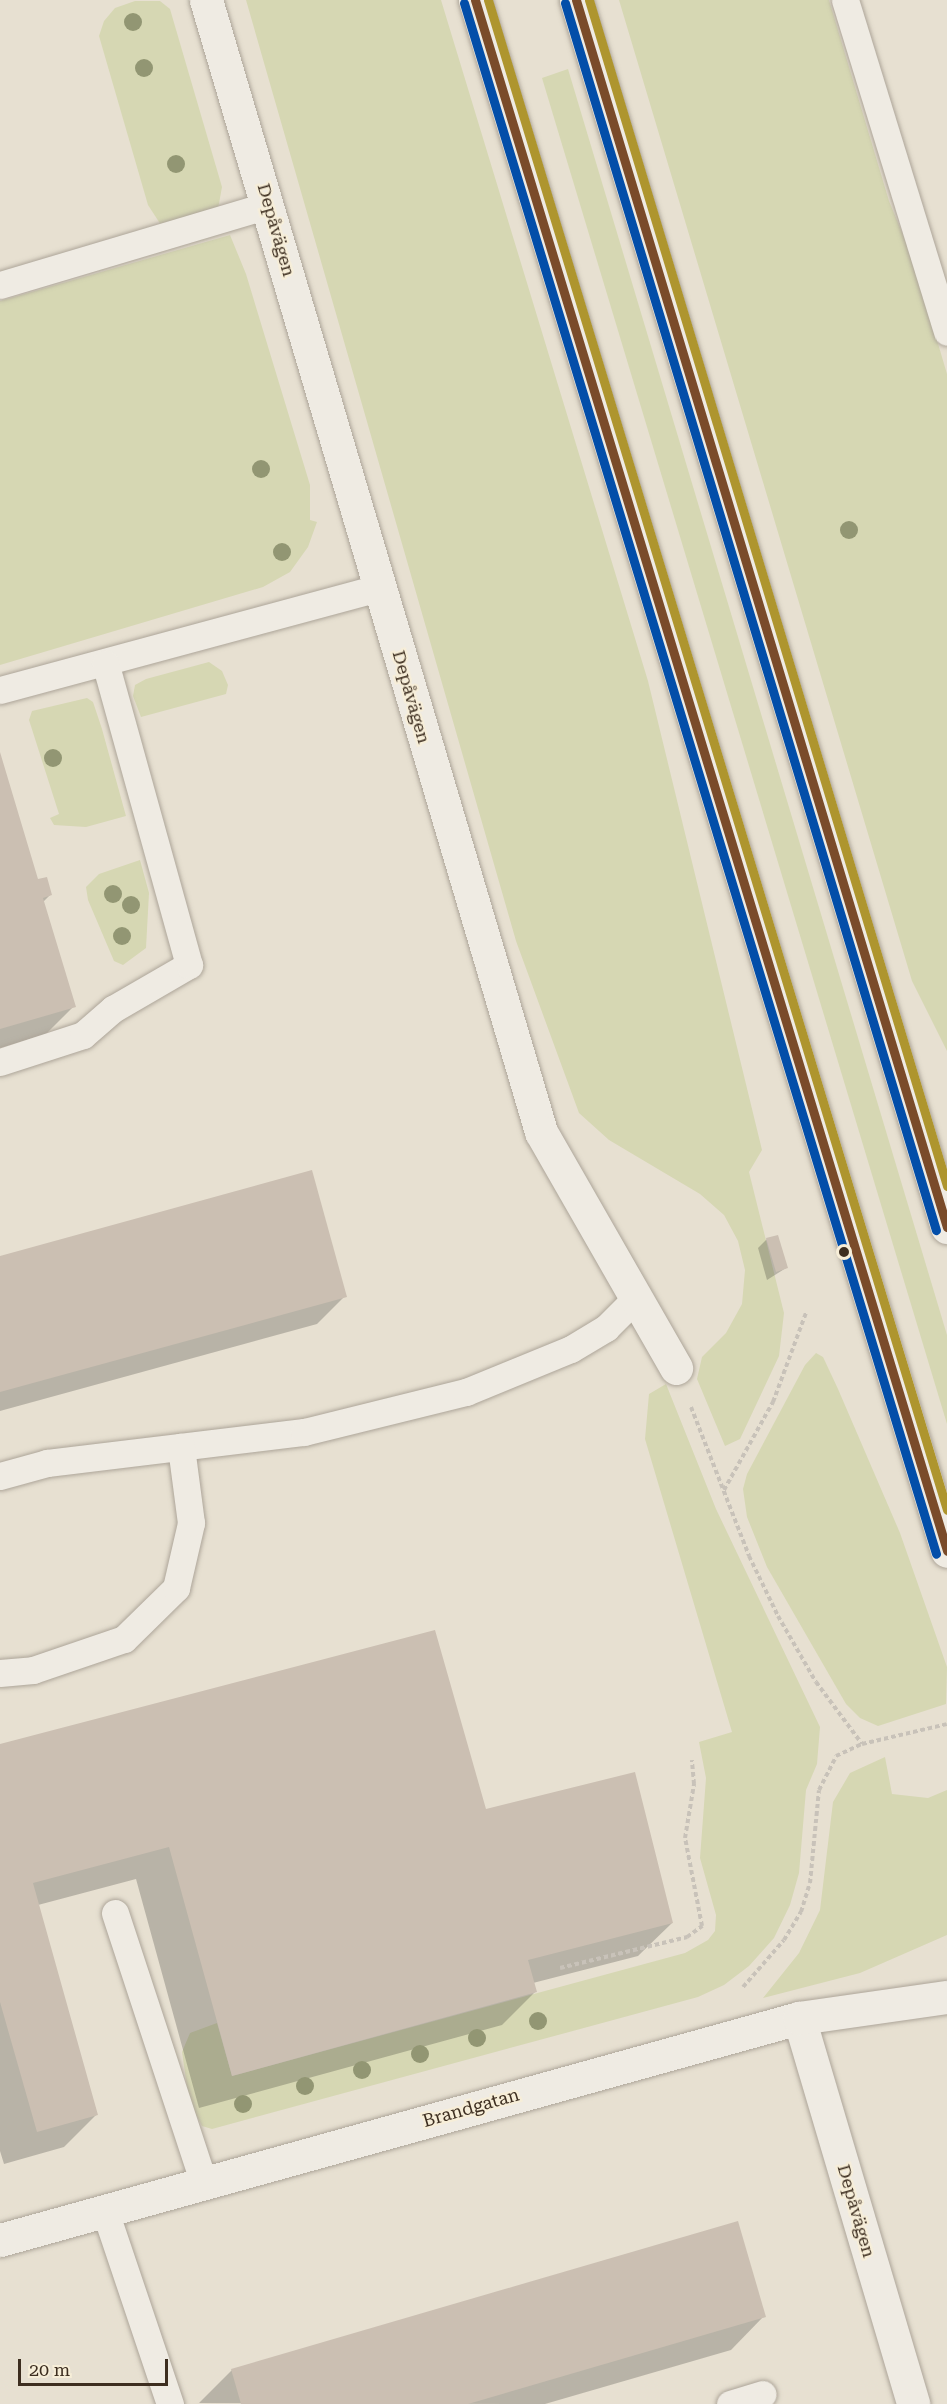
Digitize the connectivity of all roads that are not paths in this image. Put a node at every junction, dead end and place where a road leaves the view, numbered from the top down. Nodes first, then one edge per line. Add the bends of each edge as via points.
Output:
1 (206, 0) edge
2 (476, 0) edge
3 (576, 0) edge
4 (845, 0) edge
5 (268, 204) junction
6 (0, 285) edge
7 (947, 332) edge
8 (379, 588) junction
9 (105, 663) junction
10 (0, 690) edge
11 (0, 1062) edge
12 (947, 1227) edge
13 (635, 1299) junction
14 (676, 1368) road end
15 (181, 1447) junction
16 (0, 1476) edge
17 (947, 1551) edge
18 (0, 1673) edge
19 (115, 1913) dead end
20 (947, 1997) edge
21 (799, 2018) junction
22 (204, 2183) junction
23 (105, 2211) junction
24 (0, 2240) edge
25 (762, 2394) dead end
26 (170, 2404) edge
27 (730, 2404) edge
28 (913, 2404) edge

1 - 5 main road, Depåvägen
2 - 17 main road
3 - 12 main road
4 - 7 lane
5 - 6 lane
5 - 8 main road, Depåvägen
8 - 9 lane
8 - 13 main road, Depåvägen via 541,1132
9 - 10 lane
9 - 11 lane via 189,965 113,1009 83,1035
13 - 14 main road, Depåvägen
13 - 15 lane via 606,1328 571,1349 466,1392 304,1432
15 - 16 lane via 47,1463
15 - 18 lane via 191,1523 176,1588 124,1639 33,1671
19 - 22 lane
20 - 21 main road, Brandgatan
21 - 22 main road, Brandgatan
21 - 28 main road, Depåvägen
22 - 23 main road, Brandgatan
23 - 24 main road, Brandgatan
23 - 26 lane
25 - 27 lane

